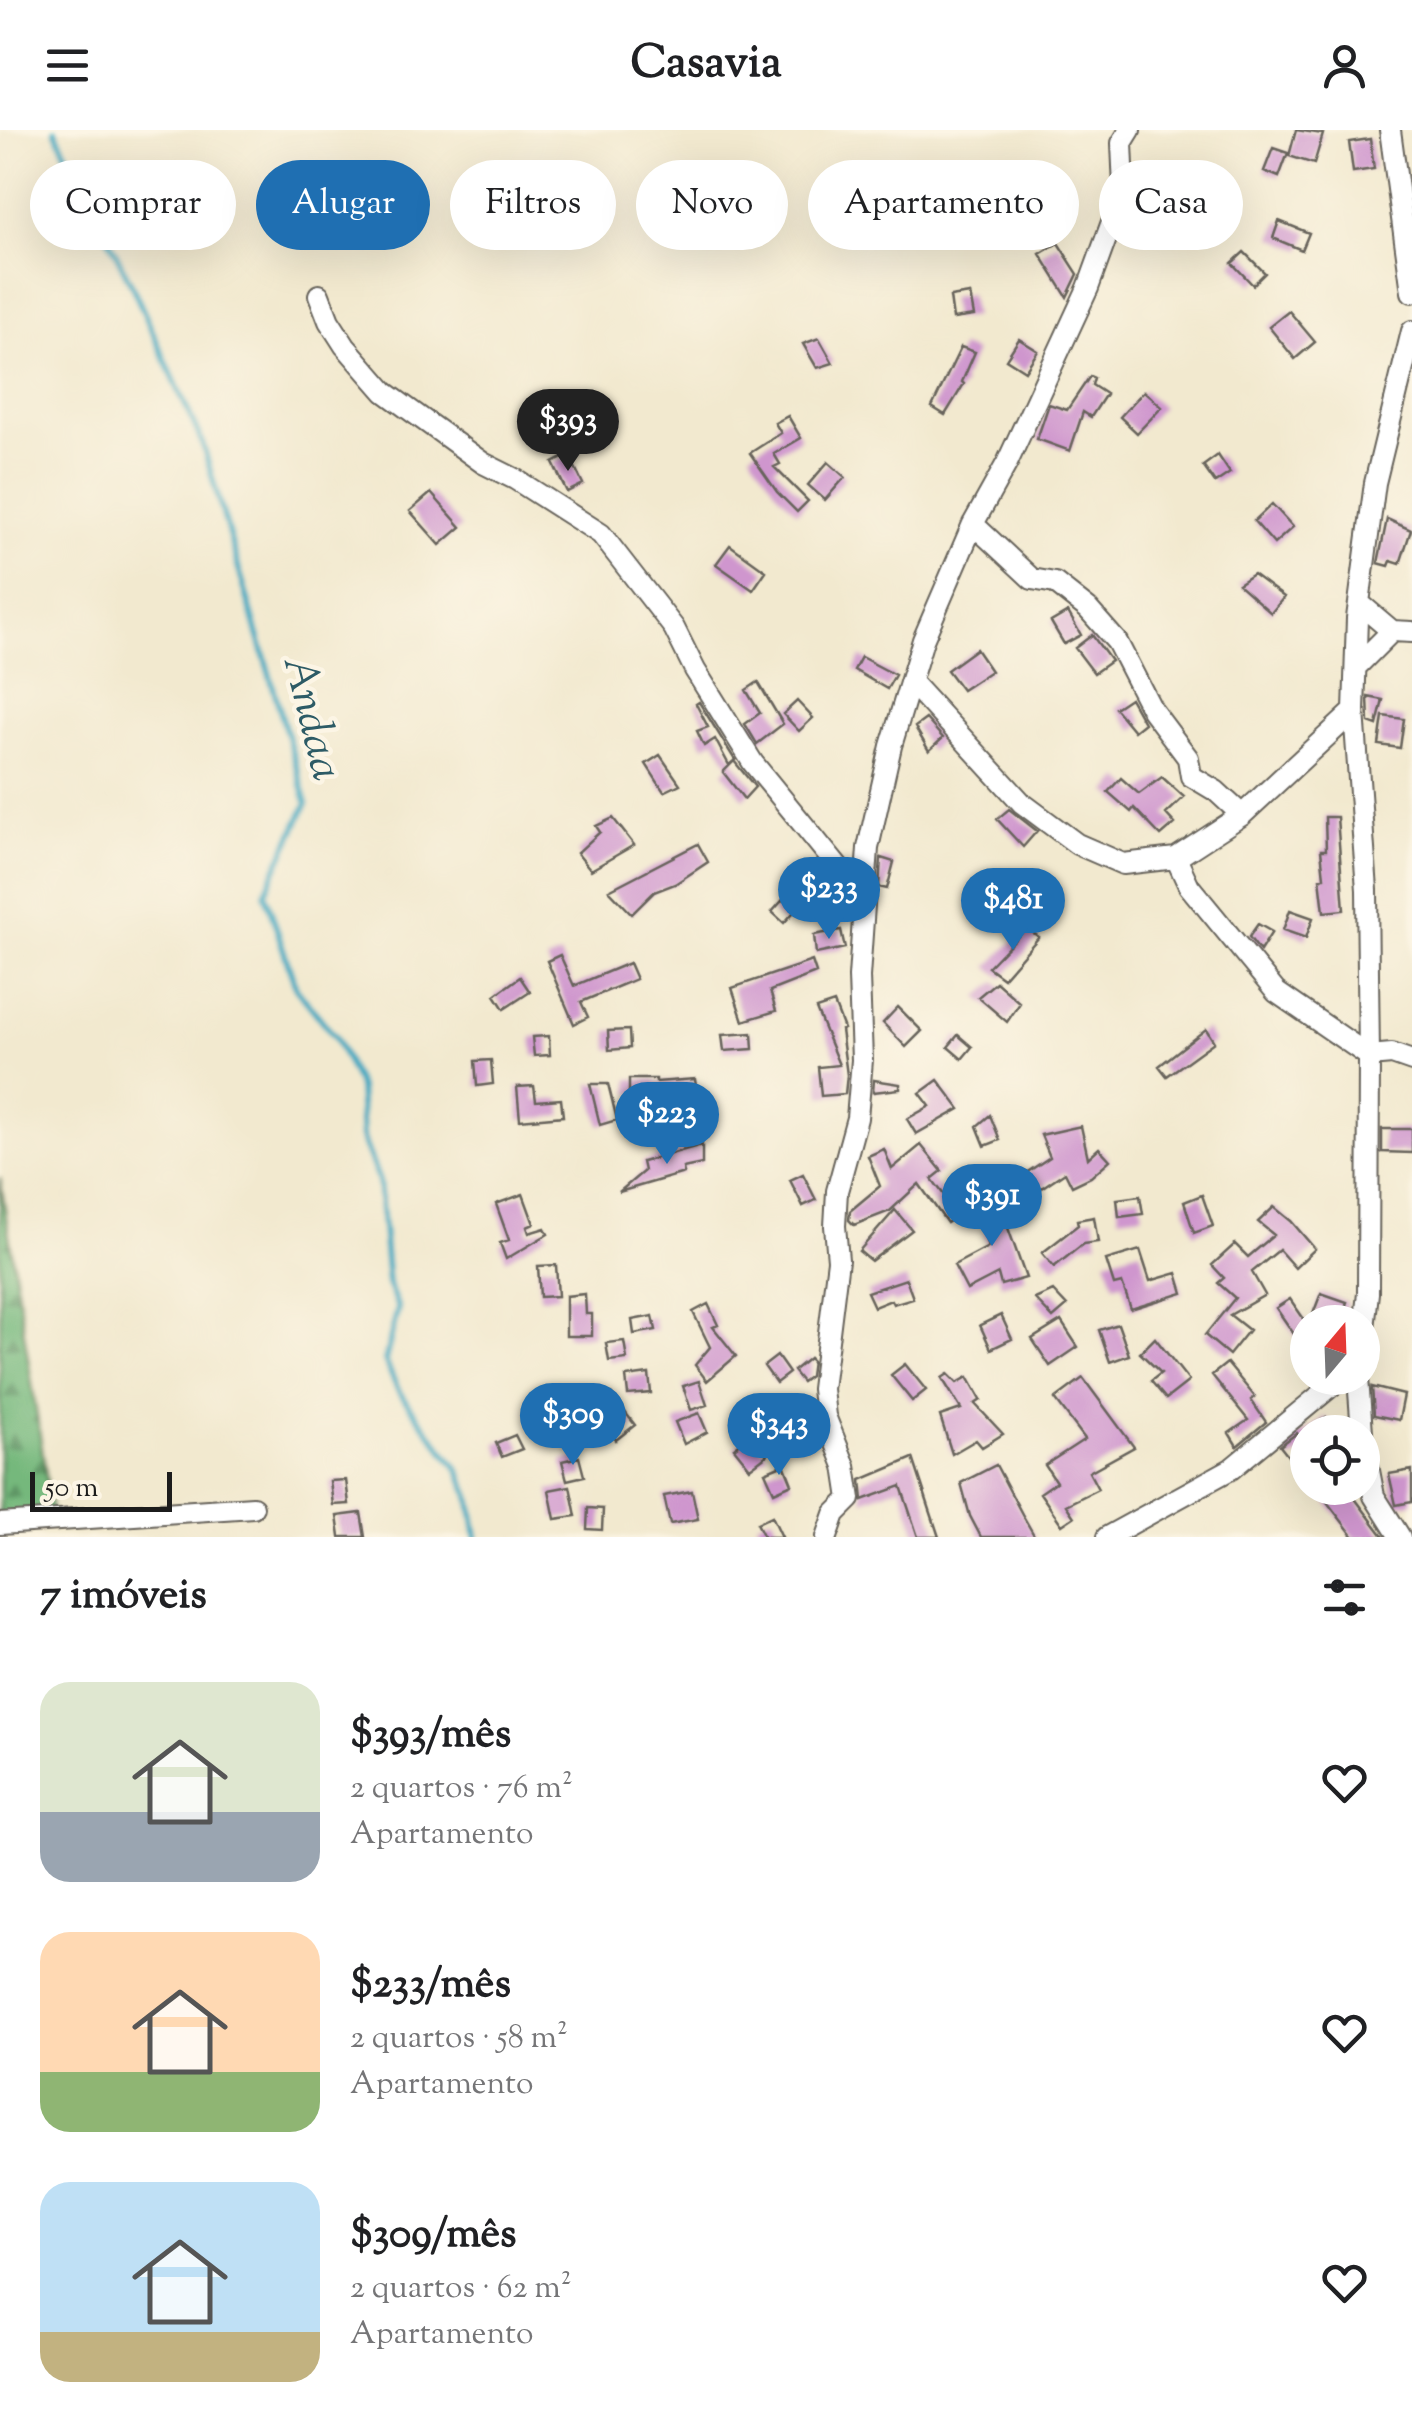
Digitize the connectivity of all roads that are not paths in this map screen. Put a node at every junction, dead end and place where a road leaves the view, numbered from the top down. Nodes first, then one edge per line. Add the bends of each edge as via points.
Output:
1 (1130, 130) edge
2 (1390, 130) edge
3 (1412, 292) edge
4 (319, 294) dead end
5 (1412, 330) edge
6 (973, 524) junction
7 (1359, 603) junction
8 (1402, 632) edge
9 (1356, 667) junction
10 (911, 682) junction
11 (1354, 711) junction
12 (1242, 815) junction
13 (1176, 858) junction
14 (861, 916) junction
15 (1369, 1056) junction
16 (1412, 1061) edge
17 (1367, 1305) edge
18 (1320, 1395) edge
19 (1380, 1505) edge
20 (253, 1507) dead end
21 (0, 1524) edge
22 (827, 1537) edge
23 (1107, 1537) edge
24 (1400, 1537) edge

1 - 6 street via 1122,143 1124,189 1088,288
2 - 3 street
4 - 14 street via 345,346 385,392 483,463 601,534 674,628 753,763 850,882
5 - 7 street via 1375,483
6 - 10 street
6 - 12 street via 1032,579 1054,583 1088,610 1117,642 1152,710 1188,758 1191,776
7 - 8 street
7 - 9 street
8 - 9 street
9 - 11 street
10 - 13 street via 1022,803 1077,844 1123,864
10 - 14 street via 868,848
11 - 12 street
11 - 15 street via 1367,890
12 - 13 street
13 - 15 street via 1189,886 1276,992
14 - 22 street via 862,1060 857,1118 837,1191 838,1260 822,1389 850,1500 835,1514
15 - 16 street
15 - 17 street
18 - 23 street via 1232,1468
19 - 24 street
20 - 21 street

